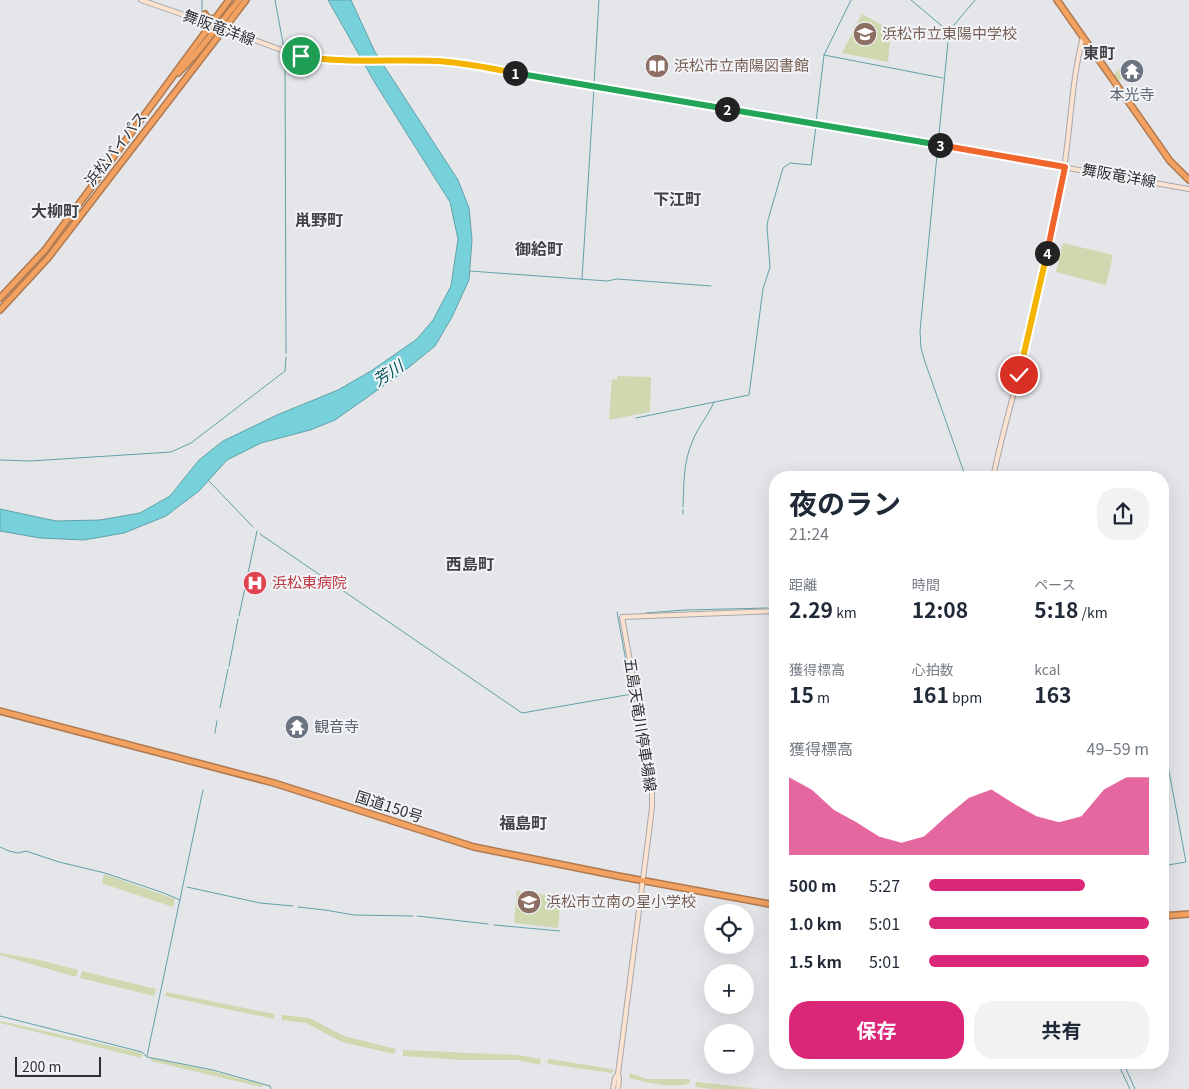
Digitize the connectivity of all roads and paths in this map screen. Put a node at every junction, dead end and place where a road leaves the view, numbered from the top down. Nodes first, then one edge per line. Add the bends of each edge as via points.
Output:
1 (141, 0) edge
2 (229, 0) edge
3 (239, 0) edge
4 (246, 0) edge
5 (1057, 0) edge
6 (205, 14) dead end
7 (214, 19) junction
8 (210, 24) junction
9 (217, 27) junction
10 (224, 29) junction
11 (1083, 37) junction
12 (170, 80) junction
13 (1065, 167) junction
14 (1189, 180) edge
15 (1188, 188) edge
16 (0, 298) edge
17 (0, 310) edge
18 (994, 471) edge
19 (769, 610) edge
20 (0, 711) edge
21 (643, 881) junction
22 (769, 904) edge
23 (1189, 914) edge
24 (1169, 915) edge
25 (618, 1074) junction
26 (613, 1089) edge
27 (618, 1089) edge

1 - 8 main road, 舞阪竜洋線
2 - 7 highway, 浜松バイパス
3 - 9 highway
4 - 10 highway, 浜松バイパス
5 - 11 highway
6 - 7 highway via 207,18
7 - 8 highway, 浜松バイパス
8 - 9 main road, 舞阪竜洋線
8 - 12 highway, 浜松バイパス
9 - 10 main road, 舞阪竜洋線
9 - 12 highway
10 - 13 main road, 舞阪竜洋線 via 301,56 437,61 477,66
10 - 17 highway, 浜松バイパス via 48,258
11 - 13 main road via 1073,85
11 - 14 highway via 1170,161
12 - 16 highway, 浜松バイパス via 45,250
13 - 15 main road, 舞阪竜洋線
13 - 18 main road
19 - 21 main road, 五島天竜川停車場線 via 622,617 652,783
20 - 21 highway, 国道150号 via 274,783 474,847
21 - 22 highway, 国道150号
21 - 25 main road, 五島天竜川停車場線
23 - 24 highway
25 - 26 main road, 五島天竜川停車場線
25 - 27 main road, 五島天竜川停車場線

